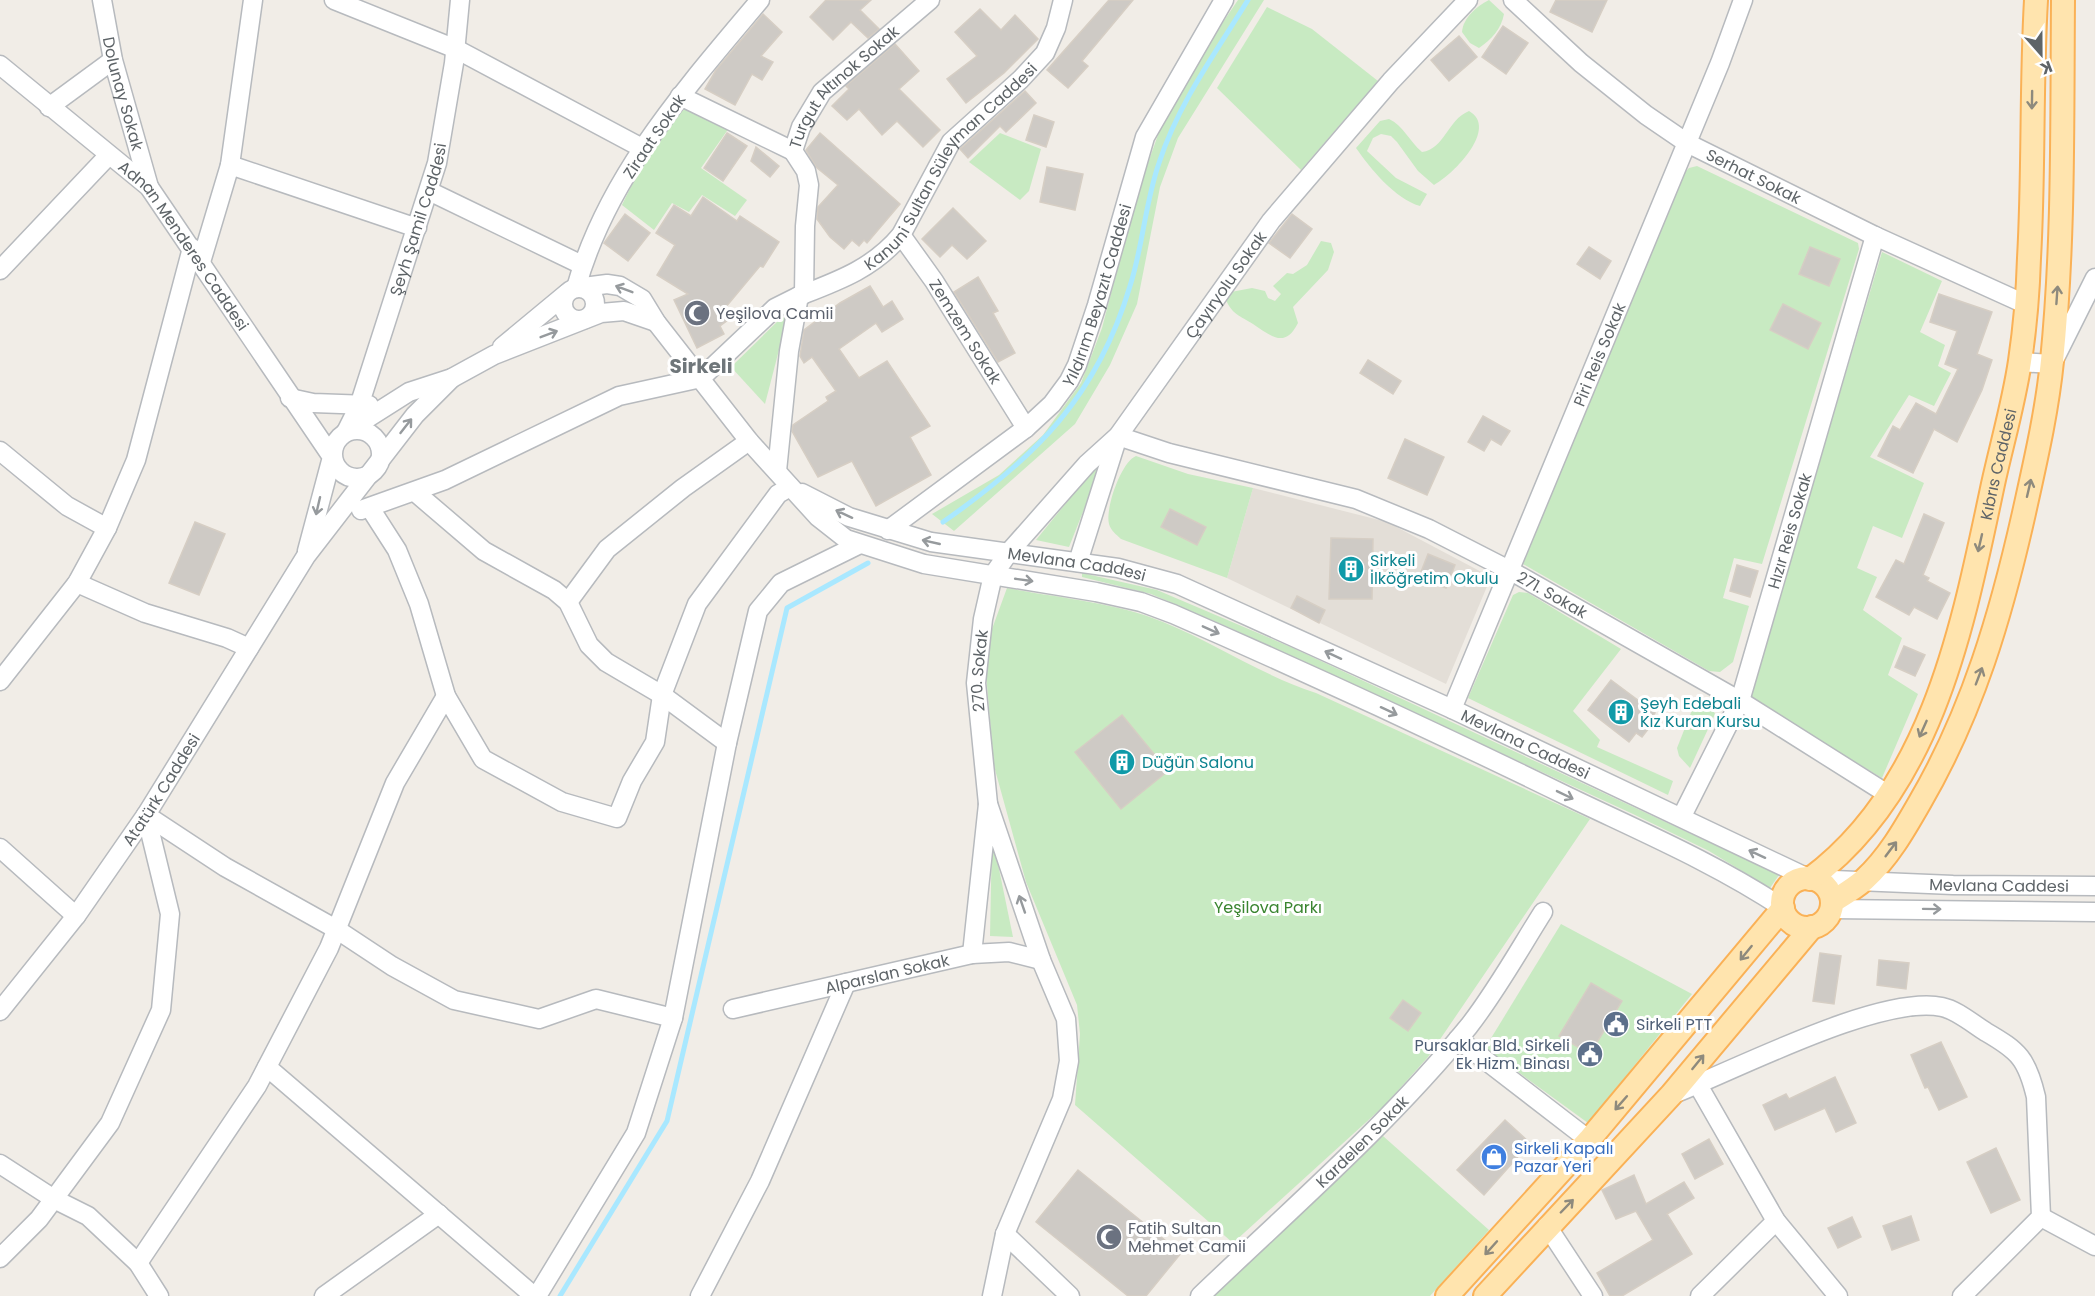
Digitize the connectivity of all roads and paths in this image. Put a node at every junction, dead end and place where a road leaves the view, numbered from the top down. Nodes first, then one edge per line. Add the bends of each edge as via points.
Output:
1 (102, 0) edge
2 (253, 0) edge
3 (334, 0) edge
4 (460, 0) edge
5 (760, 0) edge
6 (930, 0) edge
7 (1063, 0) edge
8 (1224, 0) edge
9 (1467, 0) edge
10 (1513, 0) edge
11 (1743, 0) edge
12 (2036, 0) edge
13 (2063, 0) edge
14 (456, 49) junction
15 (113, 60) junction
16 (0, 65) edge
17 (680, 96) junction
18 (49, 107) junction
19 (1687, 143) junction
20 (642, 148) junction
21 (793, 151) junction
22 (108, 156) junction
23 (230, 165) junction
24 (149, 187) junction
25 (429, 191) junction
26 (417, 228) junction
27 (901, 235) junction
28 (1875, 237) junction
29 (196, 255) junction
30 (582, 265) junction
31 (0, 270) edge
32 (2095, 278) edge
33 (571, 291) junction
34 (802, 295) junction
35 (2025, 304) junction
36 (586, 320) junction
37 (656, 322) junction
38 (494, 355) junction
39 (2020, 362) junction
40 (2052, 364) junction
41 (452, 378) junction
42 (701, 378) junction
43 (290, 398) junction
44 (391, 403) junction
45 (359, 406) junction
46 (1026, 428) junction
47 (346, 432) junction
48 (1118, 436) junction
49 (749, 441) junction
50 (0, 451) edge
51 (332, 457) junction
52 (378, 465) junction
53 (777, 471) junction
54 (790, 486) junction
55 (415, 492) junction
56 (370, 508) junction
57 (339, 516) junction
58 (107, 528) junction
59 (893, 532) junction
60 (858, 545) junction
61 (1010, 551) junction
62 (306, 556) junction
63 (1078, 562) junction
64 (1511, 571) junction
65 (993, 575) junction
66 (77, 583) junction
67 (568, 602) junction
68 (249, 648) junction
69 (0, 681) edge
70 (662, 695) junction
71 (446, 696) junction
72 (1740, 701) junction
73 (1452, 709) junction
74 (727, 743) junction
75 (1889, 795) junction
76 (988, 804) junction
77 (146, 815) junction
78 (1682, 816) junction
79 (0, 848) edge
80 (1810, 879) junction
81 (1863, 881) junction
82 (2095, 886) edge
83 (1832, 905) junction
84 (1783, 908) junction
85 (1543, 912) dead end
86 (2095, 912) edge
87 (76, 916) junction
88 (1812, 927) junction
89 (336, 929) junction
90 (972, 954) junction
91 (1041, 960) junction
92 (846, 983) junction
93 (733, 1009) dead end
94 (0, 1011) edge
95 (673, 1018) junction
96 (1458, 1039) junction
97 (267, 1067) junction
98 (1698, 1085) junction
99 (1671, 1095) junction
100 (1589, 1140) junction
101 (0, 1164) edge
102 (54, 1199) junction
103 (439, 1214) junction
104 (2041, 1217) junction
105 (1776, 1221) junction
106 (1547, 1226) junction
107 (1005, 1234) junction
108 (2095, 1246) edge
109 (0, 1258) edge
110 (138, 1263) junction
111 (159, 1296) edge
112 (324, 1296) edge
113 (536, 1296) edge
114 (700, 1296) edge
115 (992, 1296) edge
116 (1070, 1296) edge
117 (1200, 1296) edge
118 (1447, 1296) edge
119 (1485, 1296) edge
120 (1593, 1296) edge
121 (1700, 1296) edge
122 (1838, 1296) edge
123 (1962, 1296) edge

1 - 15 street, Dolunay Sokak
2 - 23 street
3 - 14 street
4 - 14 street, Şeyh Şamil Caddesi
5 - 17 street, Ziraat Sokak
6 - 21 street, Turgut Altınok Sokak via 822,92 801,127
7 - 27 street, Kanuni Sultan Süleyman Caddesi via 1045,52 951,142
8 - 46 street, Yıldırım Beyazıt Caddesi via 1145,137 1077,365 1052,404
9 - 48 street, Çayıryolu Sokak via 1391,81 1271,221
10 - 19 street, Serhat Sokak via 1581,63
11 - 19 street, Piri Reis Sokak
12 -> 35 main road, Kıbrıs Caddesi
40 -> 13 main road via 2059,271
14 - 20 street
14 - 25 street, Şeyh Şamil Caddesi via 446,118
15 - 18 street
15 - 24 street, Dolunay Sokak
16 - 18 street, Adnan Menderes Caddesi
17 - 20 street, Ziraat Sokak
17 - 21 street
18 - 22 street, Adnan Menderes Caddesi
19 - 28 street, Serhat Sokak
19 - 64 street, Piri Reis Sokak
20 - 30 street, Ziraat Sokak
21 - 34 street, Turgut Altınok Sokak via 806,171 809,185
22 - 24 street, Adnan Menderes Caddesi
22 - 31 street
23 - 26 street
23 - 29 street
24 - 29 street, Adnan Menderes Caddesi
25 - 26 street, Şeyh Şamil Caddesi
25 - 30 street
26 - 45 street, Şeyh Şamil Caddesi
27 - 34 street, Kanuni Sultan Süleyman Caddesi via 879,259
27 - 46 street, Zemzem Sokak
28 - 35 street, Serhat Sokak
28 - 72 street, Hızır Reis Sokak
29 - 43 street, Adnan Menderes Caddesi
29 - 58 street via 136,460
30 - 33 street, Ziraat Sokak
32 - 40 street
33 - 36 street via 563,304 566,314 575,320
33 - 36 street via 586,289 594,297 594,312
37 -> 33 street via 642,299 620,286 607,284
33 - 38 street
34 - 42 street, Kanuni Sultan Süleyman Caddesi via 775,308
34 - 53 street, Turgut Altınok Sokak via 785,381
35 - 39 main road, Kıbrıs Caddesi
36 - 37 street via 601,313 624,311
38 -> 36 street
37 - 42 street
38 - 41 street
39 - 40 street
39 -> 75 main road, Kıbrıs Caddesi via 1952,658 1908,763
81 -> 40 main road via 1903,833 1941,766 1987,656 2036,457
41 - 44 street via 409,392
52 -> 41 street via 415,415
42 - 49 street
42 - 55 street via 619,396 531,441
43 - 45 street
43 - 51 street, Adnan Menderes Caddesi
44 - 45 street
44 - 47 street
45 - 47 street, Şeyh Şamil Caddesi
46 - 59 street, Yıldırım Beyazıt Caddesi
47 - 51 street via 336,442
47 - 52 street via 361,430 374,437 381,451
48 - 61 street, Çayıryolu Sokak via 1087,464
48 - 63 street
48 - 64 street, 271. Sokak via 1169,453 1356,499 1429,529
49 - 53 street
49 - 67 street via 682,488 607,549
50 - 58 street via 67,506
51 - 52 street via 340,470 353,477 367,475
51 -> 62 street
52 - 57 street
53 - 54 street
59 -> 54 street via 849,517
54 - 60 street via 834,532
54 - 70 street via 778,494 697,604
55 - 56 street
55 - 67 street via 484,552 554,590
56 - 57 street
56 - 71 street via 397,550 419,604
57 - 62 street
58 - 66 street
61 -> 59 street, Mevlana Caddesi via 964,548
60 - 65 street via 924,564
60 - 74 street via 781,583 758,611
61 - 63 street, Mevlana Caddesi
61 - 65 street, Çayıryolu Sokak
62 - 68 street, Atatürk Caddesi
73 -> 63 street, Mevlana Caddesi via 1177,584
64 - 72 street, 271. Sokak
64 - 73 street, Piri Reis Sokak
65 - 76 street, 270. Sokak via 983,619 976,683
65 -> 84 street via 1096,592 1173,614 1643,831 1730,875
66 - 68 street via 145,613
66 - 69 street
67 - 70 street via 590,645 606,662
68 - 77 street, Atatürk Caddesi
70 - 71 street via 656,742 632,781 617,818 562,802 483,759
70 - 74 street
71 - 89 street via 395,783
72 - 75 street, 271. Sokak
72 - 78 street, Hızır Reis Sokak
73 - 78 street, Mevlana Caddesi
74 - 95 street
75 - 80 main road, Kıbrıs Caddesi via 1837,859
76 - 90 street
91 -> 76 street
77 - 87 street, Atatürk Caddesi
77 - 89 street via 225,867
77 - 102 street via 170,914 161,1010 110,1123
80 -> 78 street, Mevlana Caddesi
79 - 87 street
80 - 81 street, Mevlana Caddesi
80 - 83 main road via 1823,884
80 - 84 main road via 1790,886
81 - 82 street, Mevlana Caddesi
81 - 83 main road
83 -> 86 street
83 - 88 main road via 1825,921
84 - 88 main road via 1797,926
84 -> 100 main road
85 - 96 street, Kardelen Sokak via 1488,1000
87 - 94 street, Atatürk Caddesi
99 -> 88 main road
89 - 95 street via 454,1000 539,1019 596,999
89 - 97 street
90 - 91 street, Alparslan Sokak via 1009,952
90 - 92 street, Alparslan Sokak
91 - 107 street via 1066,1019 1070,1040 1067,1080
92 - 93 street, Alparslan Sokak
92 - 114 street via 760,1180
95 - 113 street via 636,1133
96 - 100 street
96 - 117 street, Kardelen Sokak via 1373,1130
97 - 103 street
97 - 110 street
98 - 99 street
98 - 104 street via 1776,1050 1874,1014 1900,1007 1944,1007 2014,1049 2032,1078
98 - 105 street
106 -> 99 main road
100 -> 118 main road
101 - 102 street
102 - 109 street
102 - 110 street via 88,1216
103 - 112 street
103 - 113 street
104 - 108 street
104 - 123 street
105 - 121 street
105 - 122 street
106 - 119 main road
106 - 120 street
107 - 115 street
107 - 116 street
110 - 111 street

